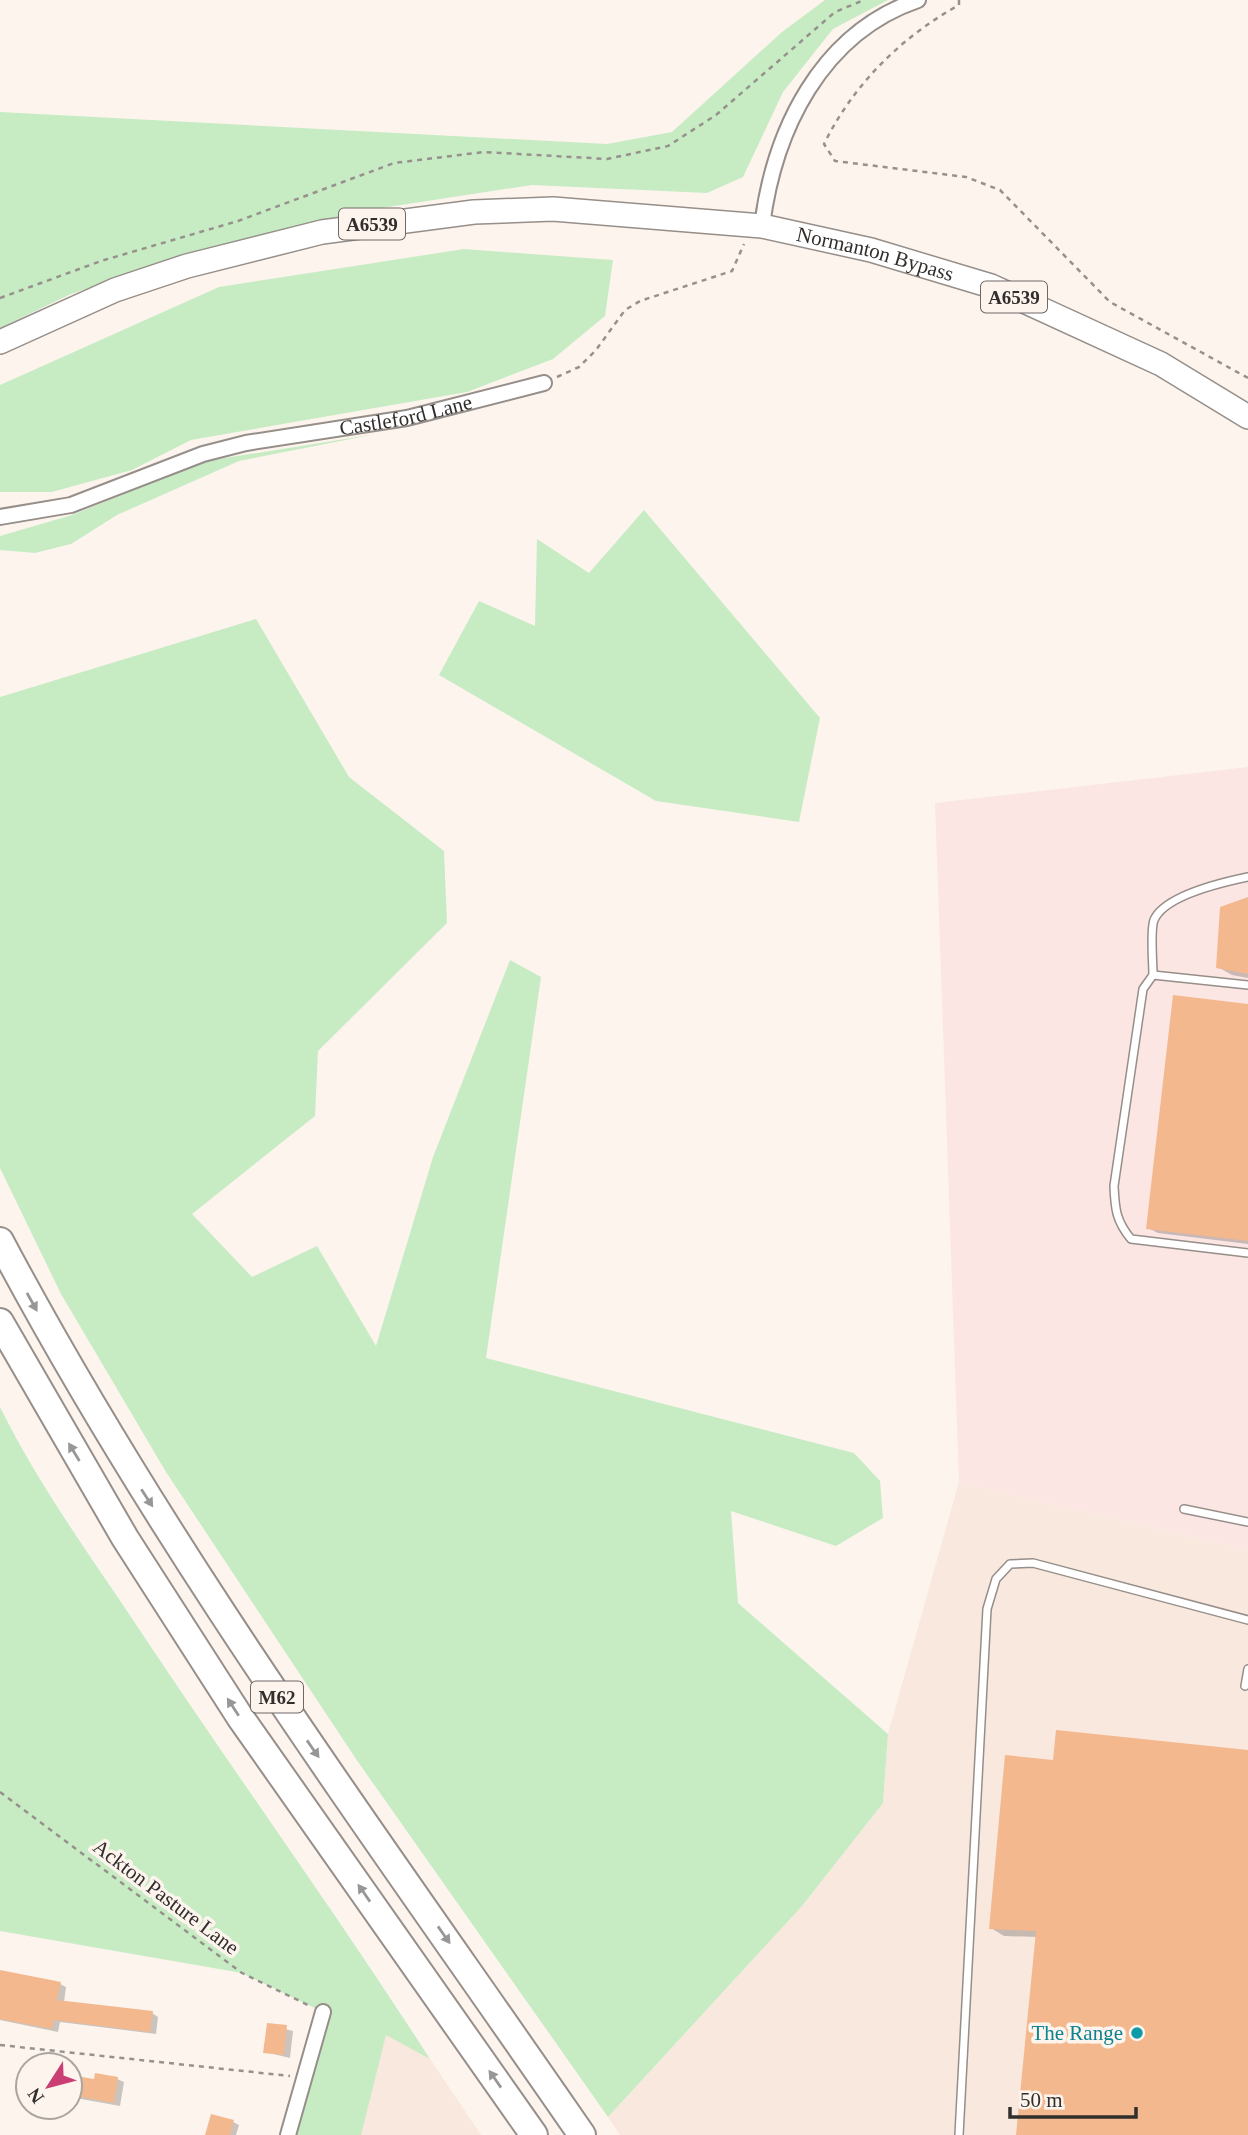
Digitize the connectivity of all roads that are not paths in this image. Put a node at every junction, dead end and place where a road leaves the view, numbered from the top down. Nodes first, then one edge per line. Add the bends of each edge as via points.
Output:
1 (918, 0) edge
2 (757, 226) junction
3 (0, 342) edge
4 (544, 383) road end
5 (1248, 417) edge
6 (0, 517) edge
7 (1248, 877) edge
8 (1153, 975) junction
9 (1248, 985) edge
10 (0, 1241) edge
11 (1248, 1253) edge
12 (0, 1322) edge
13 (1184, 1509) dead end
14 (1248, 1521) edge
15 (1248, 1620) edge
16 (1248, 1669) edge
17 (1245, 1686) dead end
18 (323, 2012) road end
19 (288, 2135) edge
20 (534, 2135) edge
21 (582, 2135) edge
22 (959, 2135) edge

1 - 2 street via 876,18 815,77 794,110 775,158
2 - 3 main road, A6539 via 553,209 474,212 334,230 187,266 115,290
2 - 5 main road, Normanton Bypass / A6539 via 871,250 991,286 1161,364
4 - 6 street, Castleford Lane via 407,418 246,443 203,454 71,505
7 - 8 lane via 1184,896 1165,907 1154,920
8 - 9 lane
8 - 11 lane via 1143,989 1114,1186 1119,1224 1131,1238
10 -> 21 highway, M62 via 136,1481 243,1648
20 -> 12 highway, M62 via 240,1717 125,1538
13 - 14 lane
15 - 22 lane via 1032,1563 1010,1563 996,1579 987,1609 977,1754
16 - 17 lane
18 - 19 street

